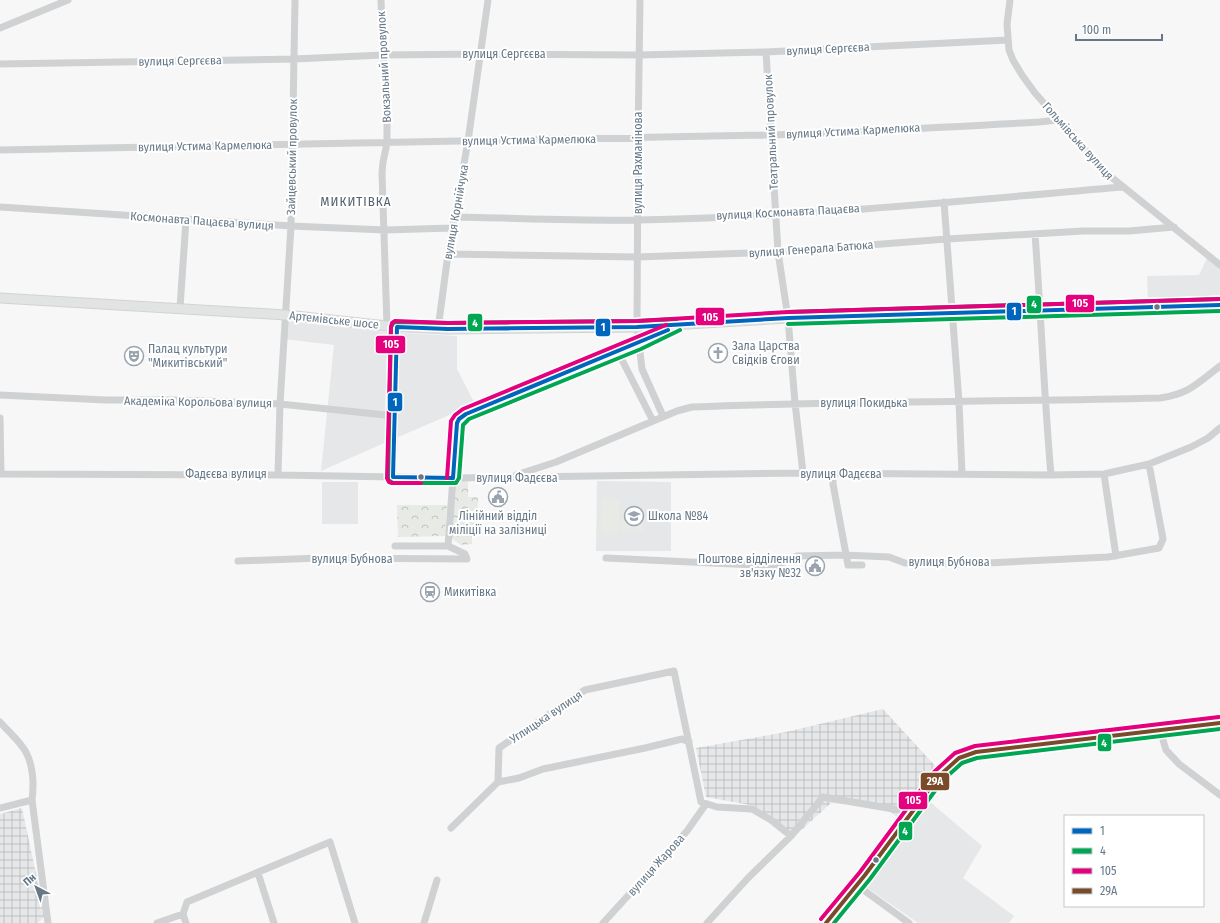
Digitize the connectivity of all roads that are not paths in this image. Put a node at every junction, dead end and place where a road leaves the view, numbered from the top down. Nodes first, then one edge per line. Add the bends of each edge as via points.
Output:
1 (68, 0) edge
2 (295, 0) edge
3 (381, 0) edge
4 (488, 0) edge
5 (640, 0) edge
6 (1010, 0) edge
7 (0, 28) edge
8 (1008, 40) junction
9 (766, 52) junction
10 (481, 54) junction
11 (383, 55) junction
12 (638, 55) junction
13 (294, 59) junction
14 (0, 64) edge
15 (1058, 120) junction
16 (771, 135) junction
17 (638, 138) junction
18 (468, 141) junction
19 (386, 143) junction
20 (292, 145) junction
21 (0, 150) edge
22 (1122, 187) junction
23 (944, 202) junction
24 (0, 207) edge
25 (775, 214) junction
26 (454, 217) junction
27 (186, 220) junction
28 (638, 220) junction
29 (291, 226) junction
30 (1174, 227) junction
31 (452, 228) junction
32 (384, 230) junction
33 (1035, 234) junction
34 (947, 239) junction
35 (778, 252) junction
36 (448, 254) junction
37 (637, 257) junction
38 (1220, 265) edge
39 (0, 298) edge
40 (1220, 305) edge
41 (180, 308) junction
42 (1040, 310) junction
43 (953, 312) junction
44 (286, 315) junction
45 (788, 318) junction
46 (680, 324) junction
47 (387, 326) junction
48 (397, 327) junction
49 (637, 327) junction
50 (438, 329) junction
51 (639, 343) junction
52 (618, 352) junction
53 (1220, 366) edge
54 (0, 395) edge
55 (1044, 401) junction
56 (959, 402) junction
57 (795, 403) junction
58 (280, 404) junction
59 (395, 416) junction
60 (663, 416) junction
61 (0, 418) edge
62 (653, 421) junction
63 (1220, 428) edge
64 (1149, 464) junction
65 (803, 473) junction
66 (833, 473) junction
67 (0, 474) edge
68 (962, 474) junction
69 (1104, 474) junction
70 (278, 475) junction
71 (1051, 475) junction
72 (512, 477) junction
73 (393, 478) junction
74 (453, 478) junction
75 (395, 546) dead end
76 (448, 546) junction
77 (847, 556) junction
78 (1116, 556) junction
79 (606, 558) dead end
80 (238, 561) dead end
81 (862, 565) dead end
82 (0, 722) edge
83 (1220, 723) edge
84 (1160, 730) junction
85 (689, 742) junction
86 (498, 782) junction
87 (1220, 795) edge
88 (32, 800) junction
89 (704, 803) junction
90 (0, 808) edge
91 (910, 812) junction
92 (451, 828) dead end
93 (792, 836) junction
94 (258, 873) junction
95 (437, 880) dead end
96 (858, 886) junction
97 (183, 914) junction
98 (48, 923) edge
99 (157, 923) edge
100 (186, 923) edge
101 (274, 923) edge
102 (355, 923) edge
103 (424, 923) edge
104 (603, 923) edge
105 (707, 923) edge
106 (826, 923) edge
107 (909, 923) edge

1 - 7 street
2 - 13 street, Зайцевський провулок
3 - 11 street, Вокзальний провулок
4 - 10 street, вулиця Корнійчука
5 - 12 street, вулиця Рахманінова
6 - 8 street, Гольмівська вулиця
8 - 9 street, вулиця Сергєєва
8 - 15 street, Гольмівська вулиця via 1013,60 1022,75
9 - 12 street, вулиця Сергєєва
9 - 16 street, Театральний провулок
10 - 11 street, вулиця Сергєєва
10 - 12 street, вулиця Сергєєва
10 - 18 street, вулиця Корнійчука
11 - 13 street, вулиця Сергєєва
11 - 19 street, Вокзальний провулок via 387,97
12 - 17 street, вулиця Рахманінова
13 - 14 street, вулиця Сергєєва
13 - 20 street, Зайцевський провулок
15 - 16 street, вулиця Устима Кармелюка
15 - 22 street, Гольмівська вулиця via 1099,166
16 - 17 street, вулиця Устима Кармелюка
16 - 25 street, Театральний провулок
17 - 18 street, вулиця Устима Кармелюка
17 - 28 street, вулиця Рахманінова
18 - 19 street, вулиця Устима Кармелюка
18 - 26 street, вулиця Корнійчука
19 - 20 street, вулиця Устима Кармелюка
19 - 32 street, Вокзальний провулок via 382,173
20 - 21 street, вулиця Устима Кармелюка via 170,145
20 - 29 street, Зайцевський провулок
22 - 23 street, вулиця Космонавта Пацаєва
22 - 30 street, Гольмівська вулиця
23 - 25 street, вулиця Космонавта Пацаєва
23 - 34 street
24 - 27 street, Космонавта Пацаєва вулиця
25 - 28 street, вулиця Космонавта Пацаєва
25 - 35 street, Театральний провулок
26 - 28 street, вулиця Космонавта Пацаєва
26 - 31 street, вулиця Корнійчука
27 - 29 street, Космонавта Пацаєва вулиця
27 - 41 street
28 - 37 street, вулиця Рахманінова
29 - 32 street, Космонавта Пацаєва вулиця
29 - 44 street, Зайцевський провулок
30 - 33 street, вулиця Генерала Батюка
30 - 38 street, Гольмівська вулиця
31 - 32 street, Космонавта Пацаєва вулиця
31 - 36 street, вулиця Корнійчука
32 - 47 street, Вокзальний провулок
33 - 34 street, вулиця Генерала Батюка
33 - 42 street
34 - 35 street, вулиця Генерала Батюка
34 - 43 street
35 - 37 street, вулиця Генерала Батюка
35 - 45 street, Театральний провулок
36 - 37 street, вулиця Генерала Батюка
36 - 50 street, вулиця Корнійчука
37 - 49 street, вулиця Рахманінова
39 - 41 main road, Артемівське шосе
40 - 42 main road, Артемівське шосе
41 - 44 main road, Артемівське шосе
42 - 43 main road, Артемівське шосе
42 - 55 street
43 - 45 main road, Артемівське шосе
43 - 56 street
44 - 47 main road, Артемівське шосе
44 - 58 street, Зайцевський провулок
45 - 46 main road, Артемівське шосе
45 - 57 street, Театральний провулок
46 - 49 main road, Артемівське шосе
46 - 51 street
47 - 48 main road, Артемівське шосе
48 - 50 main road, Артемівське шосе
48 - 59 street
49 - 50 main road, Артемівське шосе
49 - 51 street, вулиця Рахманінова
51 - 52 street
51 - 60 street, вулиця Рахманінова via 642,369
52 - 62 street
52 - 74 street via 459,419
53 - 55 street, вулиця Покидька via 1190,389 1174,396
54 - 58 street, Академіка Корольова вулиця
55 - 56 street, вулиця Покидька
55 - 71 street
56 - 57 street, вулиця Покидька
56 - 68 street
57 - 60 street, вулиця Покидька via 692,407
57 - 65 street, Театральний провулок
58 - 59 street, Академіка Корольова вулиця
58 - 70 street, Зайцевський провулок
59 - 73 street
60 - 62 street, вулиця Покидька
61 - 67 street
62 - 72 street, вулиця Покидька via 556,462
63 - 64 street, вулиця Фадєєва via 1191,447
64 - 69 street, вулиця Фадєєва
64 - 78 street, вулиця Бубнова via 1163,539 1159,548
65 - 66 street, вулиця Фадєєва
65 - 72 street, вулиця Фадєєва
66 - 68 street, вулиця Фадєєва
66 - 77 street
67 - 70 street, Фадєєва вулиця
68 - 71 street, вулиця Фадєєва
69 - 71 street, вулиця Фадєєва
69 - 78 street
70 - 73 street, Фадєєва вулиця
72 - 74 street, вулиця Фадєєва
73 - 74 street, Фадєєва вулиця
74 - 76 street
75 - 76 street
76 - 80 street, вулиця Бубнова via 465,554 467,559 321,558
77 - 78 street, вулиця Бубнова via 889,557 905,564 968,564
77 - 79 street, вулиця Бубнова via 797,556 776,566
77 - 81 street via 848,565
82 - 88 street via 27,752 32,775
83 - 84 main road
84 - 87 street via 1166,750 1179,764
84 - 91 main road via 965,755 945,770
85 - 86 street via 682,739 543,769
85 - 86 street, Углицька вулиця via 674,671 585,690 499,748
85 - 89 street, Углицька вулиця
86 - 92 street
88 - 90 street
88 - 98 street
89 - 93 street via 717,807 752,809
89 - 104 street, вулиця Жарова via 688,831
91 - 93 street via 824,797
91 - 96 main road
93 - 105 street via 748,878
94 - 97 street via 187,902
94 - 101 street
94 - 102 street via 330,842
95 - 103 street
96 - 106 main road
96 - 107 street
97 - 99 street
97 - 100 street

